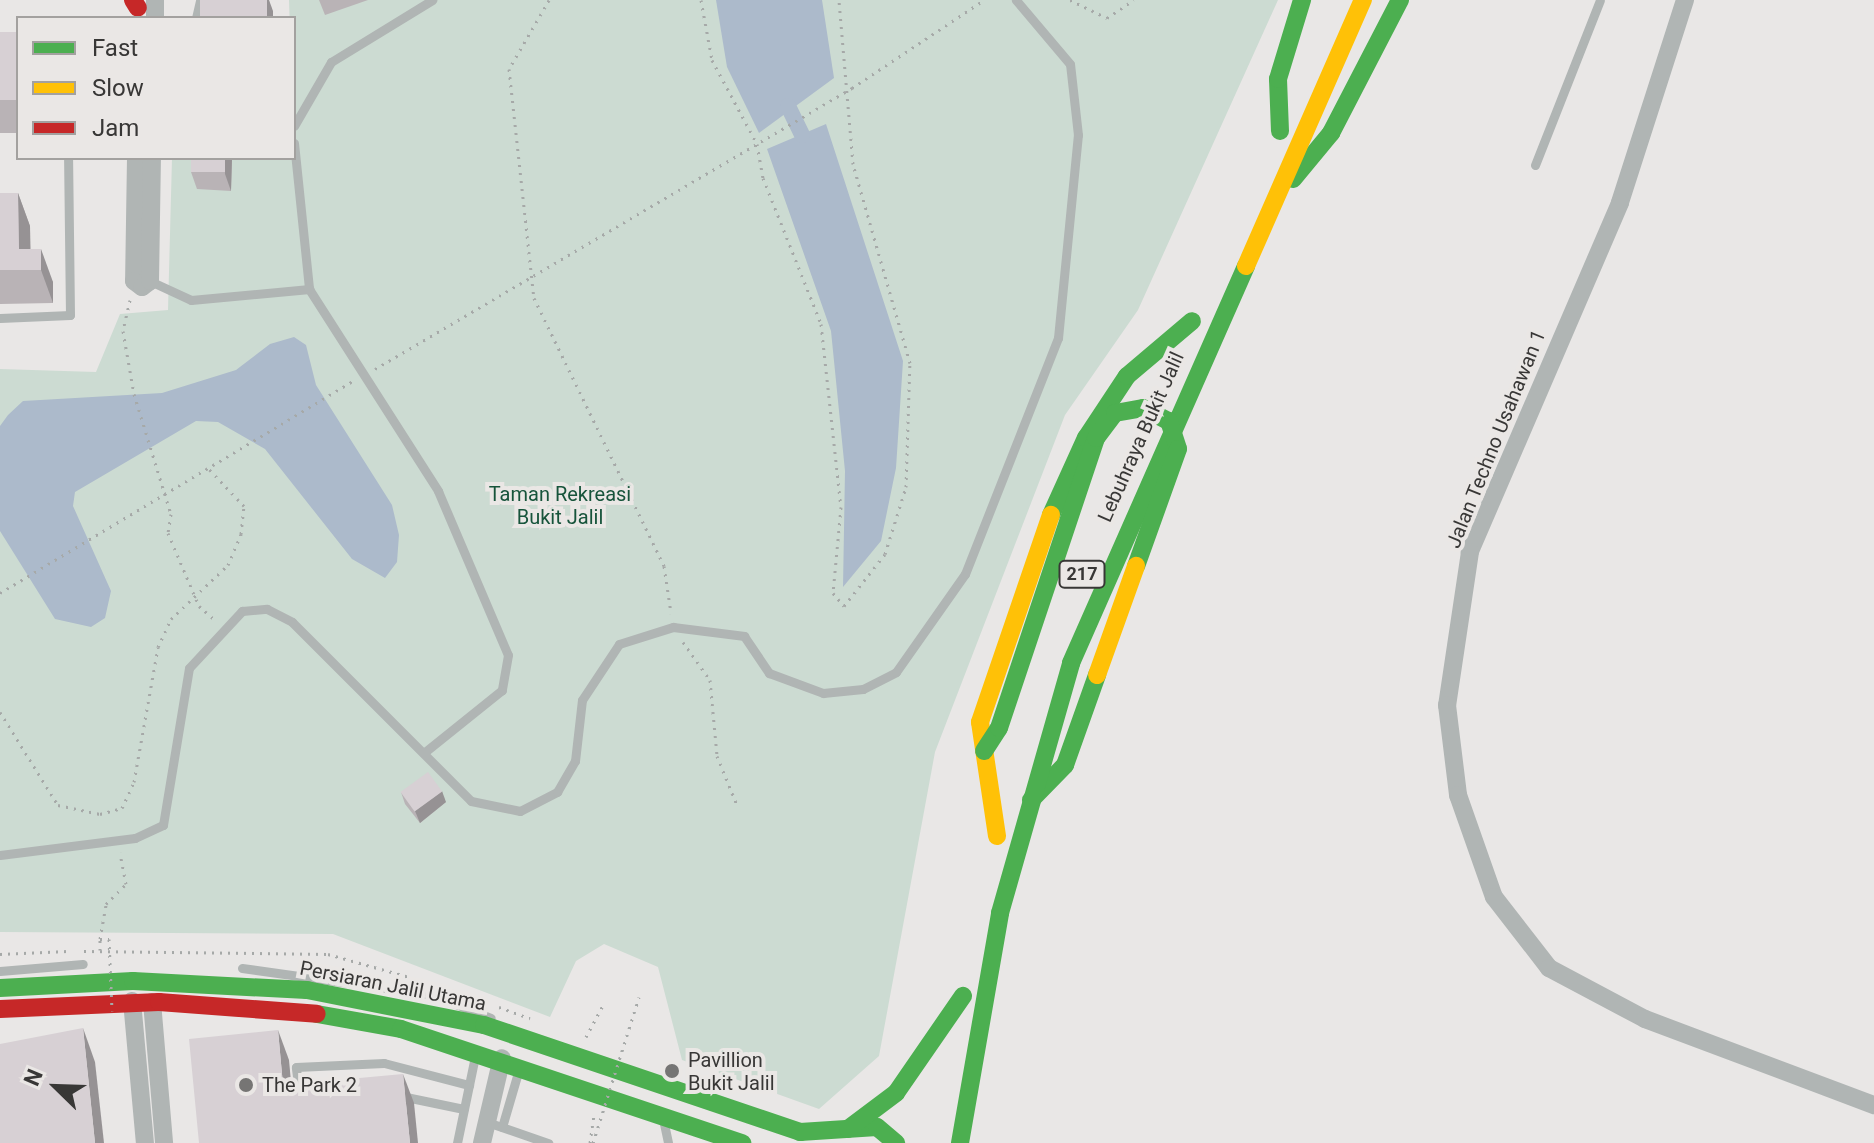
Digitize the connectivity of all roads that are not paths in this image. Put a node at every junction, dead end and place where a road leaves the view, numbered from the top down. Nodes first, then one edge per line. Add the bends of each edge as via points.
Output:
1 (432, 0) edge
2 (1016, 0) edge
3 (1302, 0) edge
4 (1340, 0) edge
5 (1363, 0) edge
6 (1400, 0) edge
7 (1600, 0) edge
8 (1685, 0) edge
9 (296, 123) edge
10 (68, 160) edge
11 (136, 160) edge
12 (152, 160) edge
13 (296, 160) edge
14 (1535, 165) dead end
15 (1266, 213) junction
16 (142, 281) junction
17 (309, 289) junction
18 (0, 318) edge
19 (1174, 362) dead end
20 (1162, 390) dead end
21 (1144, 432) dead end
22 (1057, 639) dead end
23 (1038, 696) dead end
24 (984, 751) junction
25 (425, 752) junction
26 (1012, 781) dead end
27 (1027, 804) junction
28 (0, 855) edge
29 (986, 880) dead end
30 (83, 964) dead end
31 (242, 968) dead end
32 (0, 971) edge
33 (157, 982) junction
34 (0, 988) edge
35 (963, 996) junction
36 (132, 1001) junction
37 (156, 1002) junction
38 (0, 1009) edge
39 (521, 1042) junction
40 (476, 1050) junction
41 (502, 1058) junction
42 (520, 1065) junction
43 (158, 1070) junction
44 (139, 1072) junction
45 (469, 1085) junction
46 (385, 1098) edge
47 (1874, 1105) edge
48 (301, 1106) edge
49 (464, 1109) junction
50 (663, 1118) junction
51 (494, 1124) junction
52 (848, 1129) junction
53 (145, 1143) edge
54 (164, 1143) edge
55 (457, 1143) edge
56 (482, 1143) edge
57 (548, 1143) edge
58 (668, 1143) edge
59 (742, 1143) edge
60 (896, 1143) edge
61 (939, 1143) edge
62 (960, 1143) edge

1 - 9 lane via 331,62
2 - 25 lane via 1070,64 1078,135 1058,338 965,574 896,672 863,689 796,687 769,673 744,636 673,627 619,644 603,661 582,700 575,761 557,792 520,811 471,801
3 - 4 main road via 1278,79 1277,138
5 - 15 main road, Lebuhraya Bukit Jalil / 217
6 - 15 main road via 1331,133
7 - 14 lane
8 - 47 street, Jalan Techno Usahawan 1 via 1620,203 1470,552 1447,705 1458,795 1494,897 1549,968 1645,1019
10 - 18 lane via 70,315
11 - 16 street
12 - 16 street
13 - 17 lane
15 - 27 main road, Lebuhraya Bukit Jalil / 217 via 1102,581
16 - 17 lane via 191,300
17 - 25 lane via 368,373 438,491 508,655 502,690
19 - 24 main road, Lebuhraya Bukit Jalil via 1196,314 1127,376 1075,461 990,679 980,722
20 - 21 main road, Lebuhraya Bukit Jalil
22 - 23 main road
24 - 26 main road via 995,843
24 - 27 main road, bridge via 999,728 1096,438 1115,413 1143,408 1169,421 1178,449 1065,765
25 - 28 lane via 292,622 267,609 242,611 189,668 163,825 117,840
27 - 62 main road, Lebuhraya Bukit Jalil / 217
29 - 35 main road
30 - 32 lane
31 - 39 lane via 433,995 479,1010
33 - 34 main road, Persiaran Jalil Utama
33 - 37 main road
33 - 39 main road, Persiaran Jalil Utama via 307,990 474,1022
35 - 52 main road via 896,1093
35 - 61 main road
36 - 37 main road, Persiaran Jalil Utama
36 - 38 main road, Persiaran Jalil Utama
36 - 44 street
37 - 40 main road, Persiaran Jalil Utama via 305,1012
37 - 43 street
39 - 52 main road, Persiaran Jalil Utama via 800,1132
40 - 41 main road, Persiaran Jalil Utama
40 - 45 lane
41 - 42 main road, Persiaran Jalil Utama
41 - 51 street
42 - 50 main road, Persiaran Jalil Utama
42 - 51 lane
43 - 44 street
43 - 54 street
44 - 53 street
45 - 48 lane via 384,1063 296,1067
45 - 49 lane
46 - 49 lane via 413,1095
49 - 55 lane
50 - 58 lane
50 - 59 main road, Persiaran Jalil Utama
51 - 56 street
51 - 57 lane
52 - 60 main road, Persiaran Jalil Utama via 877,1127

